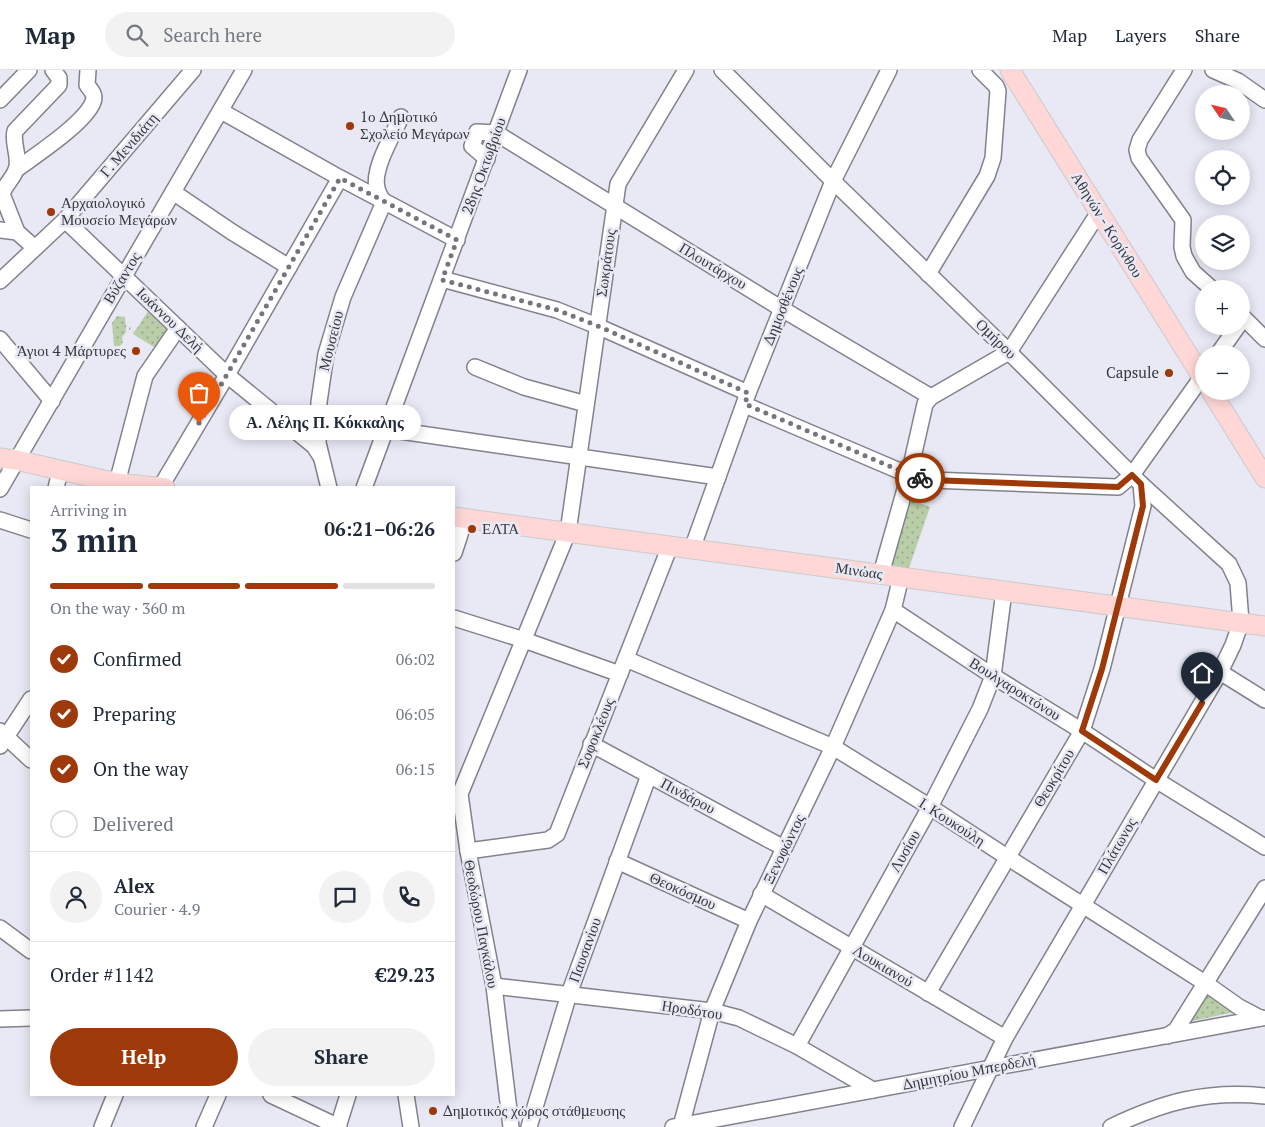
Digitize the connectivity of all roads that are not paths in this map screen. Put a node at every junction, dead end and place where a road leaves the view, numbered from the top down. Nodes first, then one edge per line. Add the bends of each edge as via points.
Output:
1 (29, 70) edge
2 (53, 70) edge
3 (88, 70) edge
4 (193, 70) edge
5 (244, 70) edge
6 (519, 70) edge
7 (686, 70) edge
8 (722, 70) edge
9 (890, 70) edge
10 (980, 70) edge
11 (1184, 70) edge
12 (1213, 70) edge
13 (1016, 73) edge
14 (0, 100) edge
15 (1265, 100) edge
16 (221, 111) junction
17 (401, 117) dead end
18 (491, 133) junction
19 (17, 169) junction
20 (340, 178) junction
21 (833, 181) junction
22 (173, 192) junction
23 (384, 202) junction
24 (614, 206) junction
25 (1099, 212) junction
26 (65, 220) junction
27 (0, 230) edge
28 (17, 232) junction
29 (457, 240) junction
30 (35, 248) junction
31 (289, 267) junction
32 (928, 274) junction
33 (124, 275) junction
34 (442, 280) junction
35 (1202, 280) edge
36 (0, 281) edge
37 (782, 309) junction
38 (598, 326) junction
39 (1250, 327) edge
40 (178, 328) junction
41 (0, 339) edge
42 (1265, 339) edge
43 (1009, 352) junction
44 (1195, 364) edge
45 (475, 367) dead end
46 (228, 375) junction
47 (1195, 394) edge
48 (931, 397) junction
49 (747, 399) junction
50 (1217, 400) edge
51 (52, 401) junction
52 (586, 404) junction
53 (386, 429) junction
54 (580, 456) junction
55 (321, 457) junction
56 (8, 459) edge
57 (910, 475) junction
58 (718, 477) junction
59 (1265, 478) edge
60 (58, 479) edge
61 (1136, 480) junction
62 (117, 483) junction
63 (149, 486) edge
64 (161, 486) edge
65 (328, 486) edge
66 (365, 486) edge
67 (0, 489) edge
68 (460, 518) edge
69 (0, 520) edge
70 (30, 530) edge
71 (568, 532) junction
72 (670, 546) junction
73 (455, 547) edge
74 (692, 549) junction
75 (881, 574) junction
76 (901, 577) junction
77 (1004, 591) junction
78 (1118, 606) junction
79 (893, 610) junction
80 (455, 618) edge
81 (1241, 622) junction
82 (1265, 626) edge
83 (524, 640) junction
84 (626, 659) junction
85 (1220, 672) junction
86 (620, 674) junction
87 (993, 676) junction
88 (30, 700) edge
89 (1265, 700) edge
90 (1082, 731) junction
91 (2, 738) edge
92 (591, 744) junction
93 (833, 747) junction
94 (30, 759) edge
95 (649, 776) junction
96 (1156, 780) junction
97 (930, 807) junction
98 (784, 848) junction
99 (1265, 848) edge
100 (468, 851) junction
101 (1006, 857) junction
102 (616, 861) junction
103 (1265, 888) edge
104 (761, 894) junction
105 (1083, 905) junction
106 (749, 921) junction
107 (0, 928) edge
108 (28, 943) edge
109 (851, 947) junction
110 (1205, 983) junction
111 (494, 986) junction
112 (928, 993) junction
113 (569, 994) junction
114 (712, 1011) junction
115 (30, 1018) edge
116 (1262, 1018) edge
117 (0, 1019) edge
118 (1167, 1036) junction
119 (1005, 1038) junction
120 (797, 1046) junction
121 (990, 1068) junction
122 (873, 1090) junction
123 (115, 1096) edge
124 (218, 1096) edge
125 (273, 1096) edge
126 (348, 1096) edge
127 (406, 1096) edge
128 (1265, 1096) edge
129 (756, 1112) junction
130 (1119, 1125) edge
131 (333, 1126) edge
132 (677, 1126) edge
133 (102, 1127) edge
134 (204, 1127) edge
135 (411, 1127) edge
136 (511, 1127) edge
137 (529, 1127) edge
138 (750, 1127) edge
139 (962, 1127) edge

1 - 14 street
2 - 19 street via 60,78 58,85 15,131
3 - 19 street via 87,85 94,97 83,117
4 - 26 street, Γ. Μενιδιάτη
5 - 16 street, Βύζαντος
6 - 18 street, 28ης Οκτωβρίου
7 - 24 street, Σωκράτους via 618,184
8 - 21 street, Ομήρου
9 - 21 street, Δημοσθένους
10 - 32 street via 998,91 993,158 987,176
11 - 35 street via 1136,150 1138,158 1183,220 1184,256
12 - 15 street
13 - 25 main road, Αθηνών - Κορίνθου
16 - 20 street
16 - 22 street, Βύζαντος
17 - 23 street via 378,168 377,189
18 - 24 street, Πλουτάρχου
18 - 29 street, 28ης Οκτωβρίου
19 - 28 street via 2,194
20 - 23 street
20 - 31 street
21 - 32 street, Ομήρου
21 - 37 street, Δημοσθένους
22 - 31 street
22 - 33 street, Βύζαντος
23 - 29 street
23 - 55 street, Μουσείου via 343,298 326,354 318,435
24 - 37 street, Πλουτάρχου
24 - 38 street, Σωκράτους
25 - 43 street
25 - 44 main road, Αθηνών - Κορίνθου
26 - 30 street, Γ. Μενιδιάτη
26 - 33 street, Ιωάννου Δελή
27 - 28 street
28 - 30 street
29 - 34 street, 28ης Οκτωβρίου
30 - 36 street, Γ. Μενιδιάτη
31 - 46 street
32 - 43 street, Ομήρου
33 - 40 street, Ιωάννου Δελή
33 - 51 street, Βύζαντος
34 - 38 street via 544,306
34 - 53 street, 28ης Οκτωβρίου
37 - 48 street, Πλουτάρχου
37 - 49 street, Δημοσθένους
38 - 49 street
38 - 52 street, Σωκράτους
39 - 42 street
40 - 46 street, Ιωάννου Δελή
40 - 62 street via 145,376
41 - 51 street
43 - 48 street
43 - 61 street, Ομήρου
45 - 52 street via 524,387
46 - 55 street, Ιωάννου Δελή via 314,446
46 - 64 street
47 - 61 street
48 - 57 street via 922,411
49 - 57 street
49 - 58 street, Δημοσθένους
50 - 59 main road, Αθηνών - Κορίνθου
51 - 56 street, Βύζαντος
52 - 54 street, Σωκράτους
53 - 54 street
53 - 66 street, 28ης Οκτωβρίου
54 - 58 street
54 - 71 street, Σωκράτους
55 - 65 street, Μουσείου
56 - 60 main road
56 - 67 street, Βύζαντος
57 - 61 street via 930,480 1118,487
57 - 75 street
58 - 74 street, Δημοσθένους
60 - 62 main road
61 - 78 street, Θεοκρίτου via 1143,506
61 - 81 street, Ομήρου via 1229,564 1238,583
62 - 63 main road
68 - 71 main road, Μινώας
68 - 73 street
69 - 70 street
71 - 72 main road, Μινώας
71 - 83 street, Θεοδώρου Παγκάλου
72 - 74 main road, Μινώας
72 - 84 street, Σοφοκλέους
74 - 75 main road, Μινώας
75 - 76 main road, Μινώας
76 - 77 main road, Μινώας
76 - 79 street, Ξενοφώντος
77 - 78 main road, Μινώας
77 - 87 street, Λυσίου
78 - 81 main road, Μινώας
78 - 90 street, Θεοκρίτου
79 - 87 street, Βουλγαροκτόνου
79 - 93 street, Ξενοφώντος
80 - 83 street
81 - 82 main road, Μινώας
81 - 85 street, Πλάτωνος
83 - 86 street
83 - 100 street, Θεοδώρου Παγκάλου via 460,794
84 - 86 street, Σοφοκλέους
84 - 93 street, Ι. Κουκούλη
85 - 89 street
85 - 96 street, Πλάτωνος
86 - 92 street, Σοφοκλέους
87 - 90 street, Βουλγαροκτόνου
87 - 97 street, Λυσίου via 980,709
88 - 91 street
90 - 96 street, Βουλγαροκτόνου
90 - 101 street, Θεοκρίτου
91 - 94 street
92 - 95 street, Πινδάρου
92 - 100 street, Σοφοκλέους via 557,834 552,839
93 - 97 street, Ι. Κουκούλη
93 - 98 street, Ξενοφώντος
95 - 98 street, Πινδάρου
95 - 102 street, Παυσανίου
96 - 99 street, Βουλγαροκτόνου
96 - 105 street, Πλάτωνος
97 - 101 street, Ι. Κουκούλη
97 - 109 street, Λυσίου
98 - 104 street, Ξενοφώντος
100 - 111 street, Θεοδώρου Παγκάλου
101 - 105 street, Ι. Κουκούλη
101 - 112 street, Θεοκρίτου
102 - 106 street, Θεοκόσμου
102 - 113 street, Παυσανίου
103 - 110 street
104 - 106 street, Ξενοφώντος
104 - 109 street, Λουκιανού
105 - 110 street, Ι. Κουκούλη
105 - 119 street, Πλάτωνος
106 - 114 street, Ξενοφώντος
107 - 108 street
109 - 112 street, Λουκιανού
109 - 120 street, Λυσίου
110 - 116 street, Ι. Κουκούλη via 1239,1007
110 - 118 street via 1176,1030
111 - 113 street, Ηροδότου
111 - 136 street, Θεοδώρου Παγκάλου
112 - 119 street, Λουκιανού
113 - 114 street, Ηροδότου
113 - 137 street, Παυσανίου
114 - 120 street, Ηροδότου via 739,1018
114 - 132 street, Ξενοφώντος
115 - 117 street
116 - 118 street, Δημητρίου Μπερδελή
118 - 121 street, Δημητρίου Μπερδελή
119 - 121 street, Πλάτωνος
120 - 122 street, Ηροδότου
121 - 122 street, Δημητρίου Μπερδελή
121 - 139 street, Πλάτωνος
122 - 129 street, Δημητρίου Μπερδελή
123 - 133 street
124 - 134 street
125 - 131 street
126 - 131 street
127 - 135 street
128 - 130 street via 1230,1094 1181,1100 1163,1104
129 - 132 street, Δημητρίου Μπερδελή
129 - 138 street

